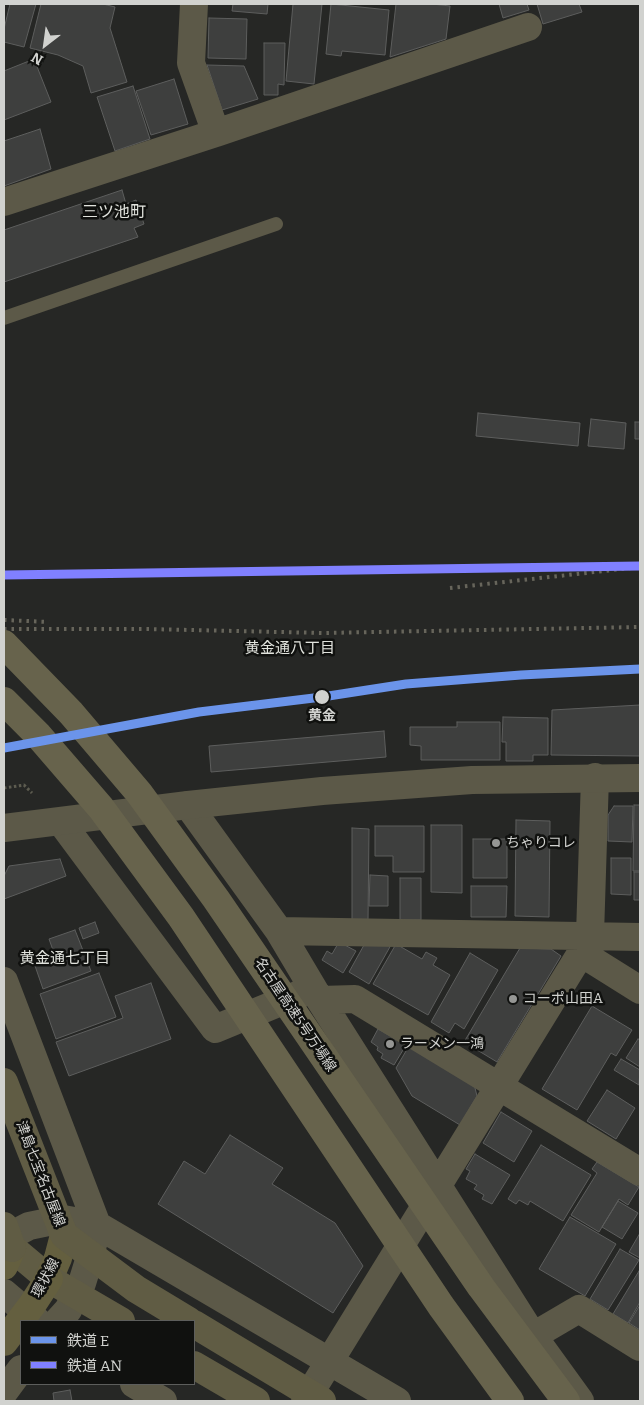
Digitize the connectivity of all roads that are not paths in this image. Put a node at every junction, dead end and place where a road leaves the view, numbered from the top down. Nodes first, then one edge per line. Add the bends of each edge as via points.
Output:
1 (194, 4) edge
2 (528, 27) dead end
3 (216, 133) junction
4 (4, 202) edge
5 (276, 224) dead end
6 (4, 318) edge
7 (4, 644) edge
8 (4, 701) edge
9 (595, 777) junction
10 (640, 778) edge
11 (188, 805) junction
12 (61, 822) junction
13 (4, 828) edge
14 (279, 931) junction
15 (640, 937) edge
16 (585, 944) junction
17 (4, 981) edge
18 (640, 990) edge
19 (317, 995) junction
20 (4, 1082) edge
21 (498, 1086) junction
22 (640, 1172) edge
23 (437, 1186) junction
24 (97, 1225) junction
25 (64, 1235) junction
26 (6, 1245) edge
27 (49, 1278) junction
28 (4, 1293) edge
29 (21, 1320) edge
30 (36, 1320) edge
31 (59, 1320) edge
32 (118, 1320) edge
33 (187, 1320) edge
34 (20, 1321) edge
35 (195, 1325) edge
36 (533, 1336) junction
37 (4, 1342) edge
38 (640, 1346) edge
39 (329, 1360) junction
40 (195, 1365) edge
41 (20, 1369) edge
42 (136, 1385) edge
43 (4, 1392) edge
44 (163, 1401) edge
45 (256, 1401) edge
46 (305, 1401) edge
47 (322, 1401) edge
48 (397, 1401) edge
49 (510, 1401) edge
50 (566, 1401) edge
51 (580, 1401) edge

1 - 3 street via 191,63
2 - 3 street
3 - 4 street
5 - 6 lane
7 - 50 highway, 名古屋高速5号万場線, bridge via 71,713 139,793 222,908 481,1287
8 - 49 highway, bridge via 101,808 181,917 441,1306
9 - 10 street
9 - 11 street via 472,780
9 - 16 street
11 - 12 street
11 - 14 street
12 - 13 street
12 - 19 street via 215,1029
14 - 16 street
14 - 19 street
15 - 16 street
16 - 18 street
16 - 21 street
17 - 24 street
19 - 21 street via 355,999
19 - 23 street
20 - 25 main road, 津島七宝名古屋線, bridge
21 - 22 street
21 - 23 street
23 - 36 street
23 - 39 street
24 - 26 street via 63,1219 29,1226
24 - 31 street via 82,1283
24 - 39 street
25 - 27 main road, 環状線
25 - 33 main road, 津島七宝名古屋線, bridge via 136,1289
26 - 27 main road
27 - 29 main road, 環状線, bridge
27 - 32 main road, bridge
28 - 30 street
34 - 37 main road, 環状線, bridge
35 - 47 main road, bridge
36 - 38 street via 579,1309
36 - 51 street
39 - 46 street
39 - 48 street
40 - 45 main road
41 - 43 street
42 - 44 street

